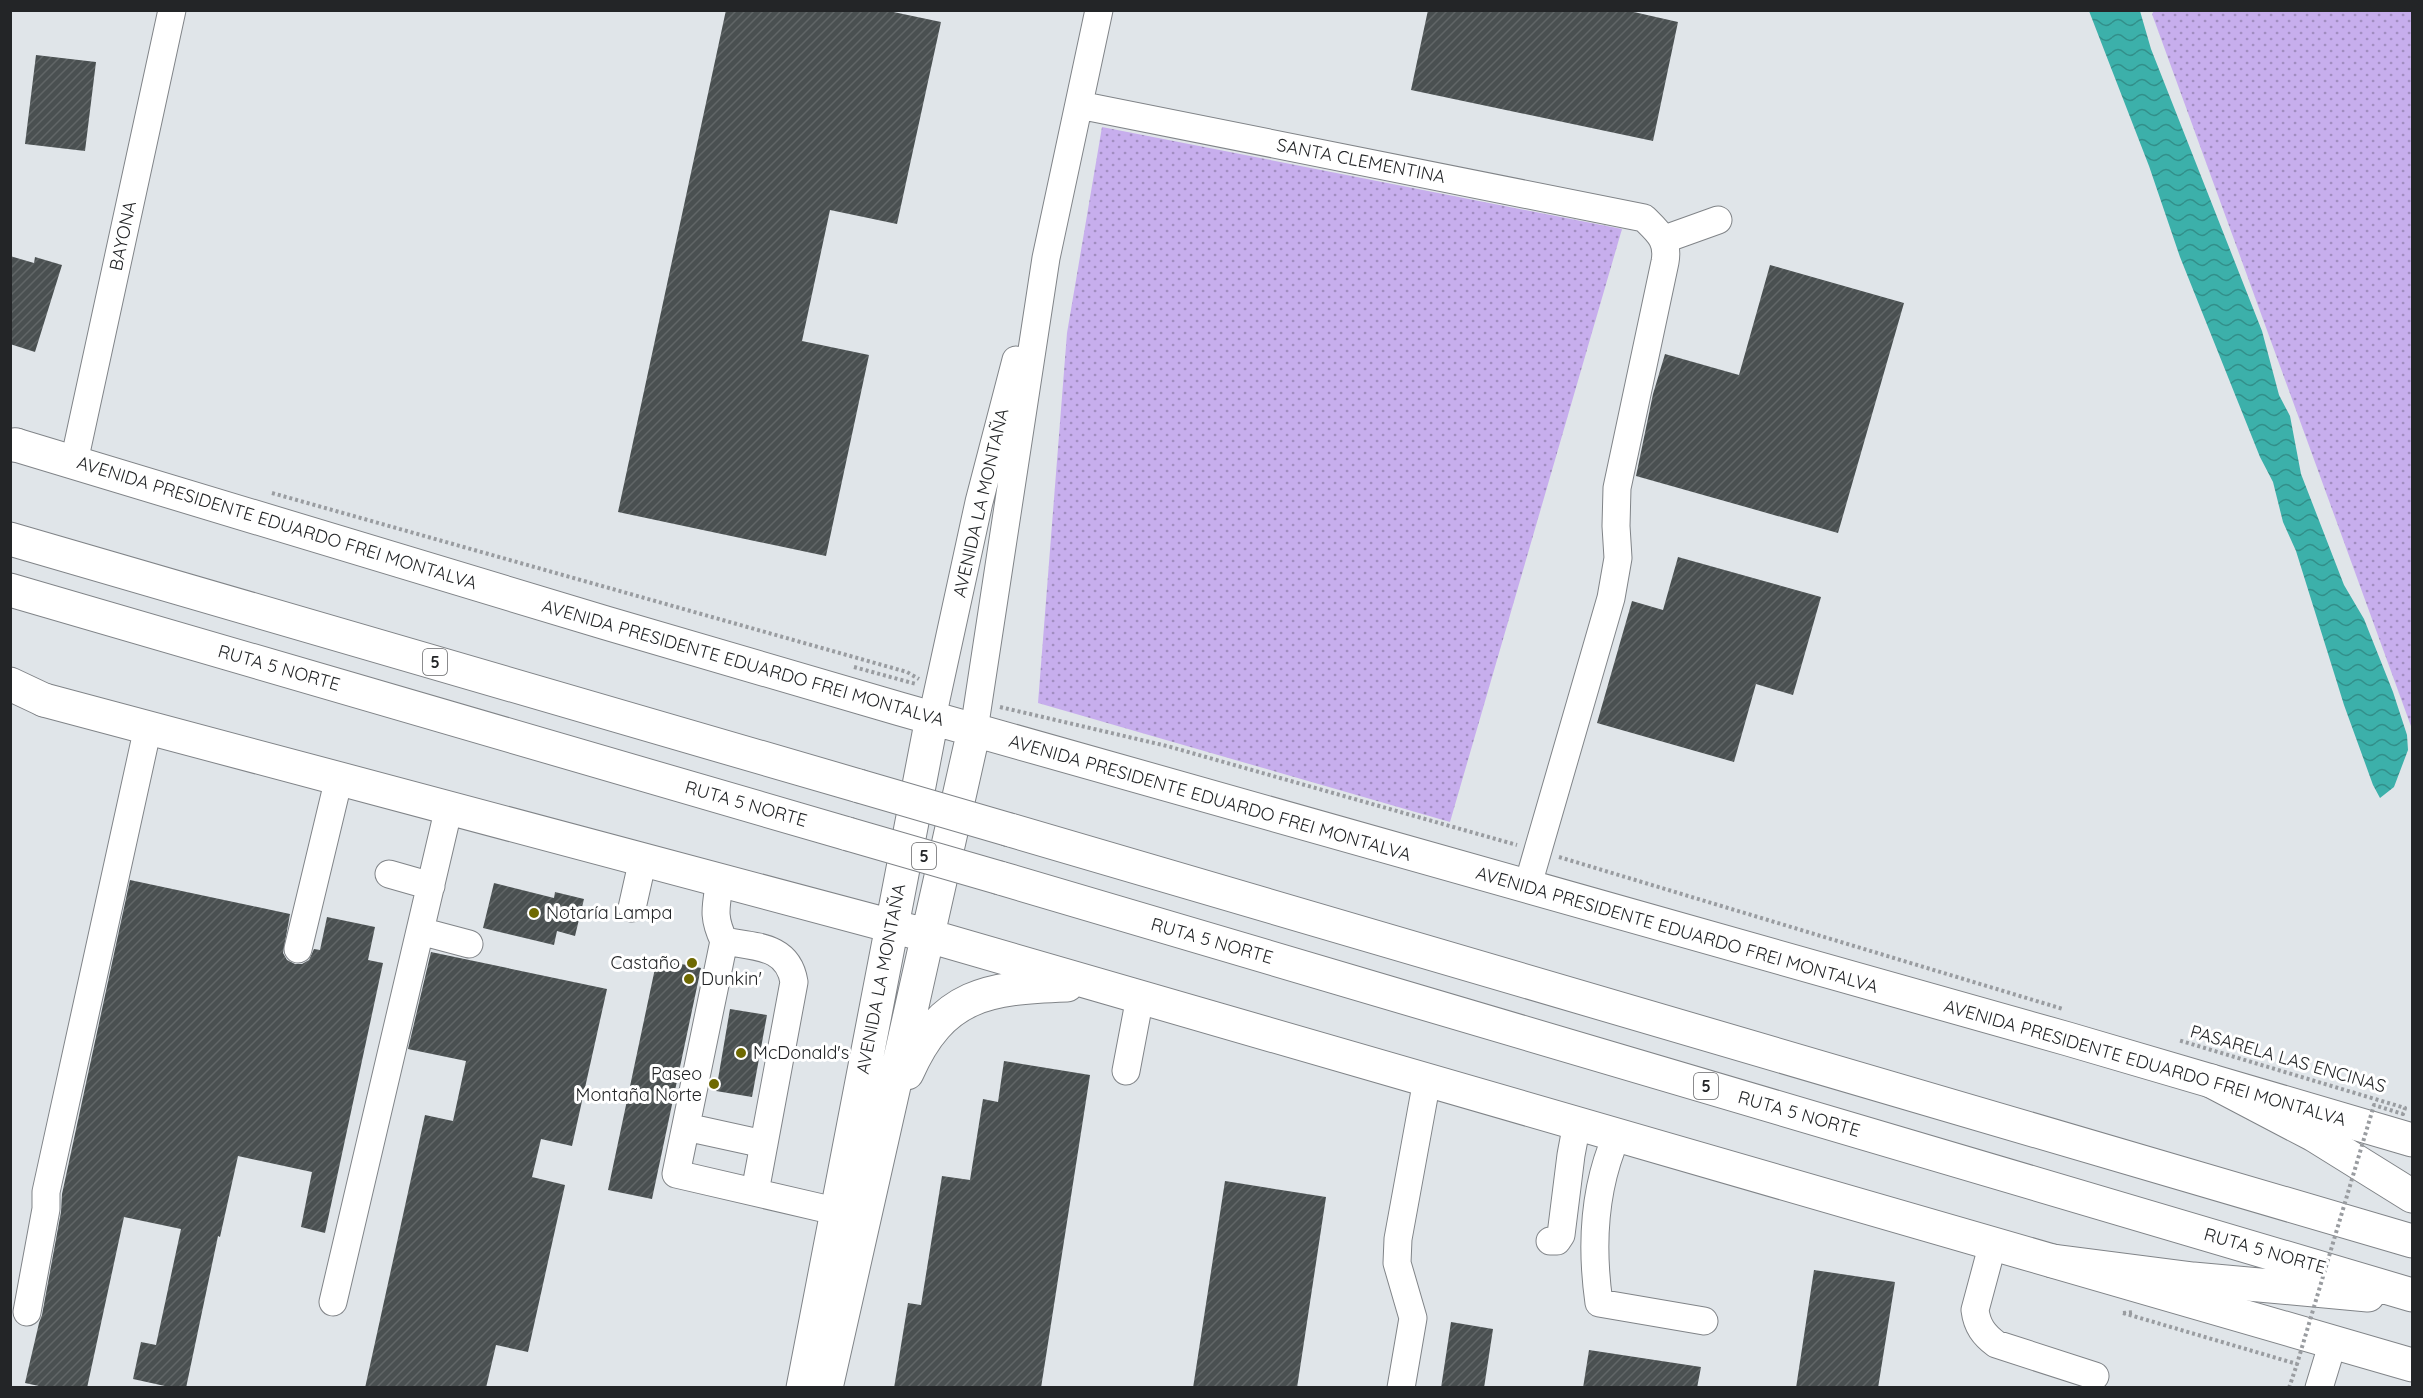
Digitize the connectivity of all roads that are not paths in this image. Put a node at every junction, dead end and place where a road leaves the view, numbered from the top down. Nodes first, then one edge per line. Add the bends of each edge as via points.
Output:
1 (172, 10) edge
2 (1099, 10) edge
3 (1079, 105) junction
4 (1718, 220) dead end
5 (1665, 239) junction
6 (1046, 258) junction
7 (12, 445) edge
8 (74, 462) junction
9 (10, 539) edge
10 (10, 590) edge
11 (10, 684) edge
12 (10, 689) edge
13 (44, 700) junction
14 (935, 704) junction
15 (976, 717) junction
16 (148, 727) junction
17 (339, 778) junction
18 (448, 807) junction
19 (644, 859) junction
20 (389, 874) dead end
21 (720, 880) junction
22 (431, 886) junction
23 (1527, 888) junction
24 (632, 908) dead end
25 (892, 926) junction
26 (420, 931) junction
27 (929, 936) junction
28 (724, 941) junction
29 (469, 944) dead end
30 (298, 949) dead end
31 (1093, 983) junction
32 (1140, 997) junction
33 (1126, 1071) dead end
34 (1426, 1080) junction
35 (2211, 1081) junction
36 (1577, 1123) junction
37 (886, 1125) junction
38 (686, 1127) junction
39 (1617, 1135) junction
40 (2412, 1140) edge
41 (764, 1144) junction
42 (755, 1192) junction
43 (2412, 1196) edge
44 (835, 1211) junction
45 (1550, 1241) dead end
46 (2412, 1241) edge
47 (1994, 1244) junction
48 (2054, 1261) junction
49 (2412, 1296) edge
50 (333, 1302) dead end
51 (27, 1312) dead end
52 (1704, 1321) dead end
53 (2333, 1342) junction
54 (2412, 1365) edge
55 (2094, 1376) dead end
56 (803, 1388) edge
57 (826, 1388) edge
58 (1401, 1388) edge
59 (2319, 1388) edge

1 - 8 street, BAYONA
2 - 3 street, AVENIDA LA MONTAÑA
3 - 5 street, SANTA CLEMENTINA via 1644,218
3 - 6 street, AVENIDA LA MONTAÑA
4 - 5 street
5 - 23 street via 1665,262 1617,488 1618,558 1611,598
6 - 14 street, AVENIDA LA MONTAÑA via 996,433
6 - 15 street, AVENIDA LA MONTAÑA
7 - 8 main road, AVENIDA PRESIDENTE EDUARDO FREI MONTALVA
8 - 14 main road, AVENIDA PRESIDENTE EDUARDO FREI MONTALVA via 606,623
9 - 46 main road, 5, bridge
10 - 49 main road, RUTA 5 NORTE / 5, bridge
11 - 13 main road
12 - 13 street
13 - 16 main road
14 - 15 main road, AVENIDA PRESIDENTE EDUARDO FREI MONTALVA
14 - 25 main road, AVENIDA LA MONTAÑA
15 - 23 main road, AVENIDA PRESIDENTE EDUARDO FREI MONTALVA
15 - 27 main road, AVENIDA LA MONTAÑA
16 - 17 main road
16 - 51 street via 50,1172
17 - 18 main road
17 - 30 street
18 - 19 main road
18 - 22 street
19 - 21 main road
19 - 24 street
20 - 22 street
21 - 25 main road
21 - 28 street via 715,914
22 - 26 street
23 - 35 main road, AVENIDA PRESIDENTE EDUARDO FREI MONTALVA
25 - 27 main road
25 - 44 main road, AVENIDA LA MONTAÑA
26 - 29 street
26 - 50 street
27 - 31 main road
27 - 37 main road, AVENIDA LA MONTAÑA
28 - 38 street
28 - 41 street via 776,952 785,959 794,982
31 - 32 main road
31 - 37 main road via 992,992 950,1012 917,1053
32 - 33 street
32 - 34 main road
34 - 36 main road
34 - 58 street via 1396,1263 1413,1318
35 - 40 main road, AVENIDA PRESIDENTE EDUARDO FREI MONTALVA
35 - 43 main road via 2314,1135
36 - 39 main road
36 - 45 street via 1561,1235
37 - 57 main road, AVENIDA LA MONTAÑA
38 - 41 street
38 - 42 street via 676,1174
39 - 47 main road
39 - 52 street via 1596,1216 1594,1265 1599,1303
41 - 42 street
42 - 44 street
44 - 56 main road, AVENIDA LA MONTAÑA
47 - 48 main road
47 - 55 street via 1975,1310 1983,1333 1996,1344
48 - 49 main road via 2302,1290
48 - 53 main road
53 - 54 main road
53 - 59 street

